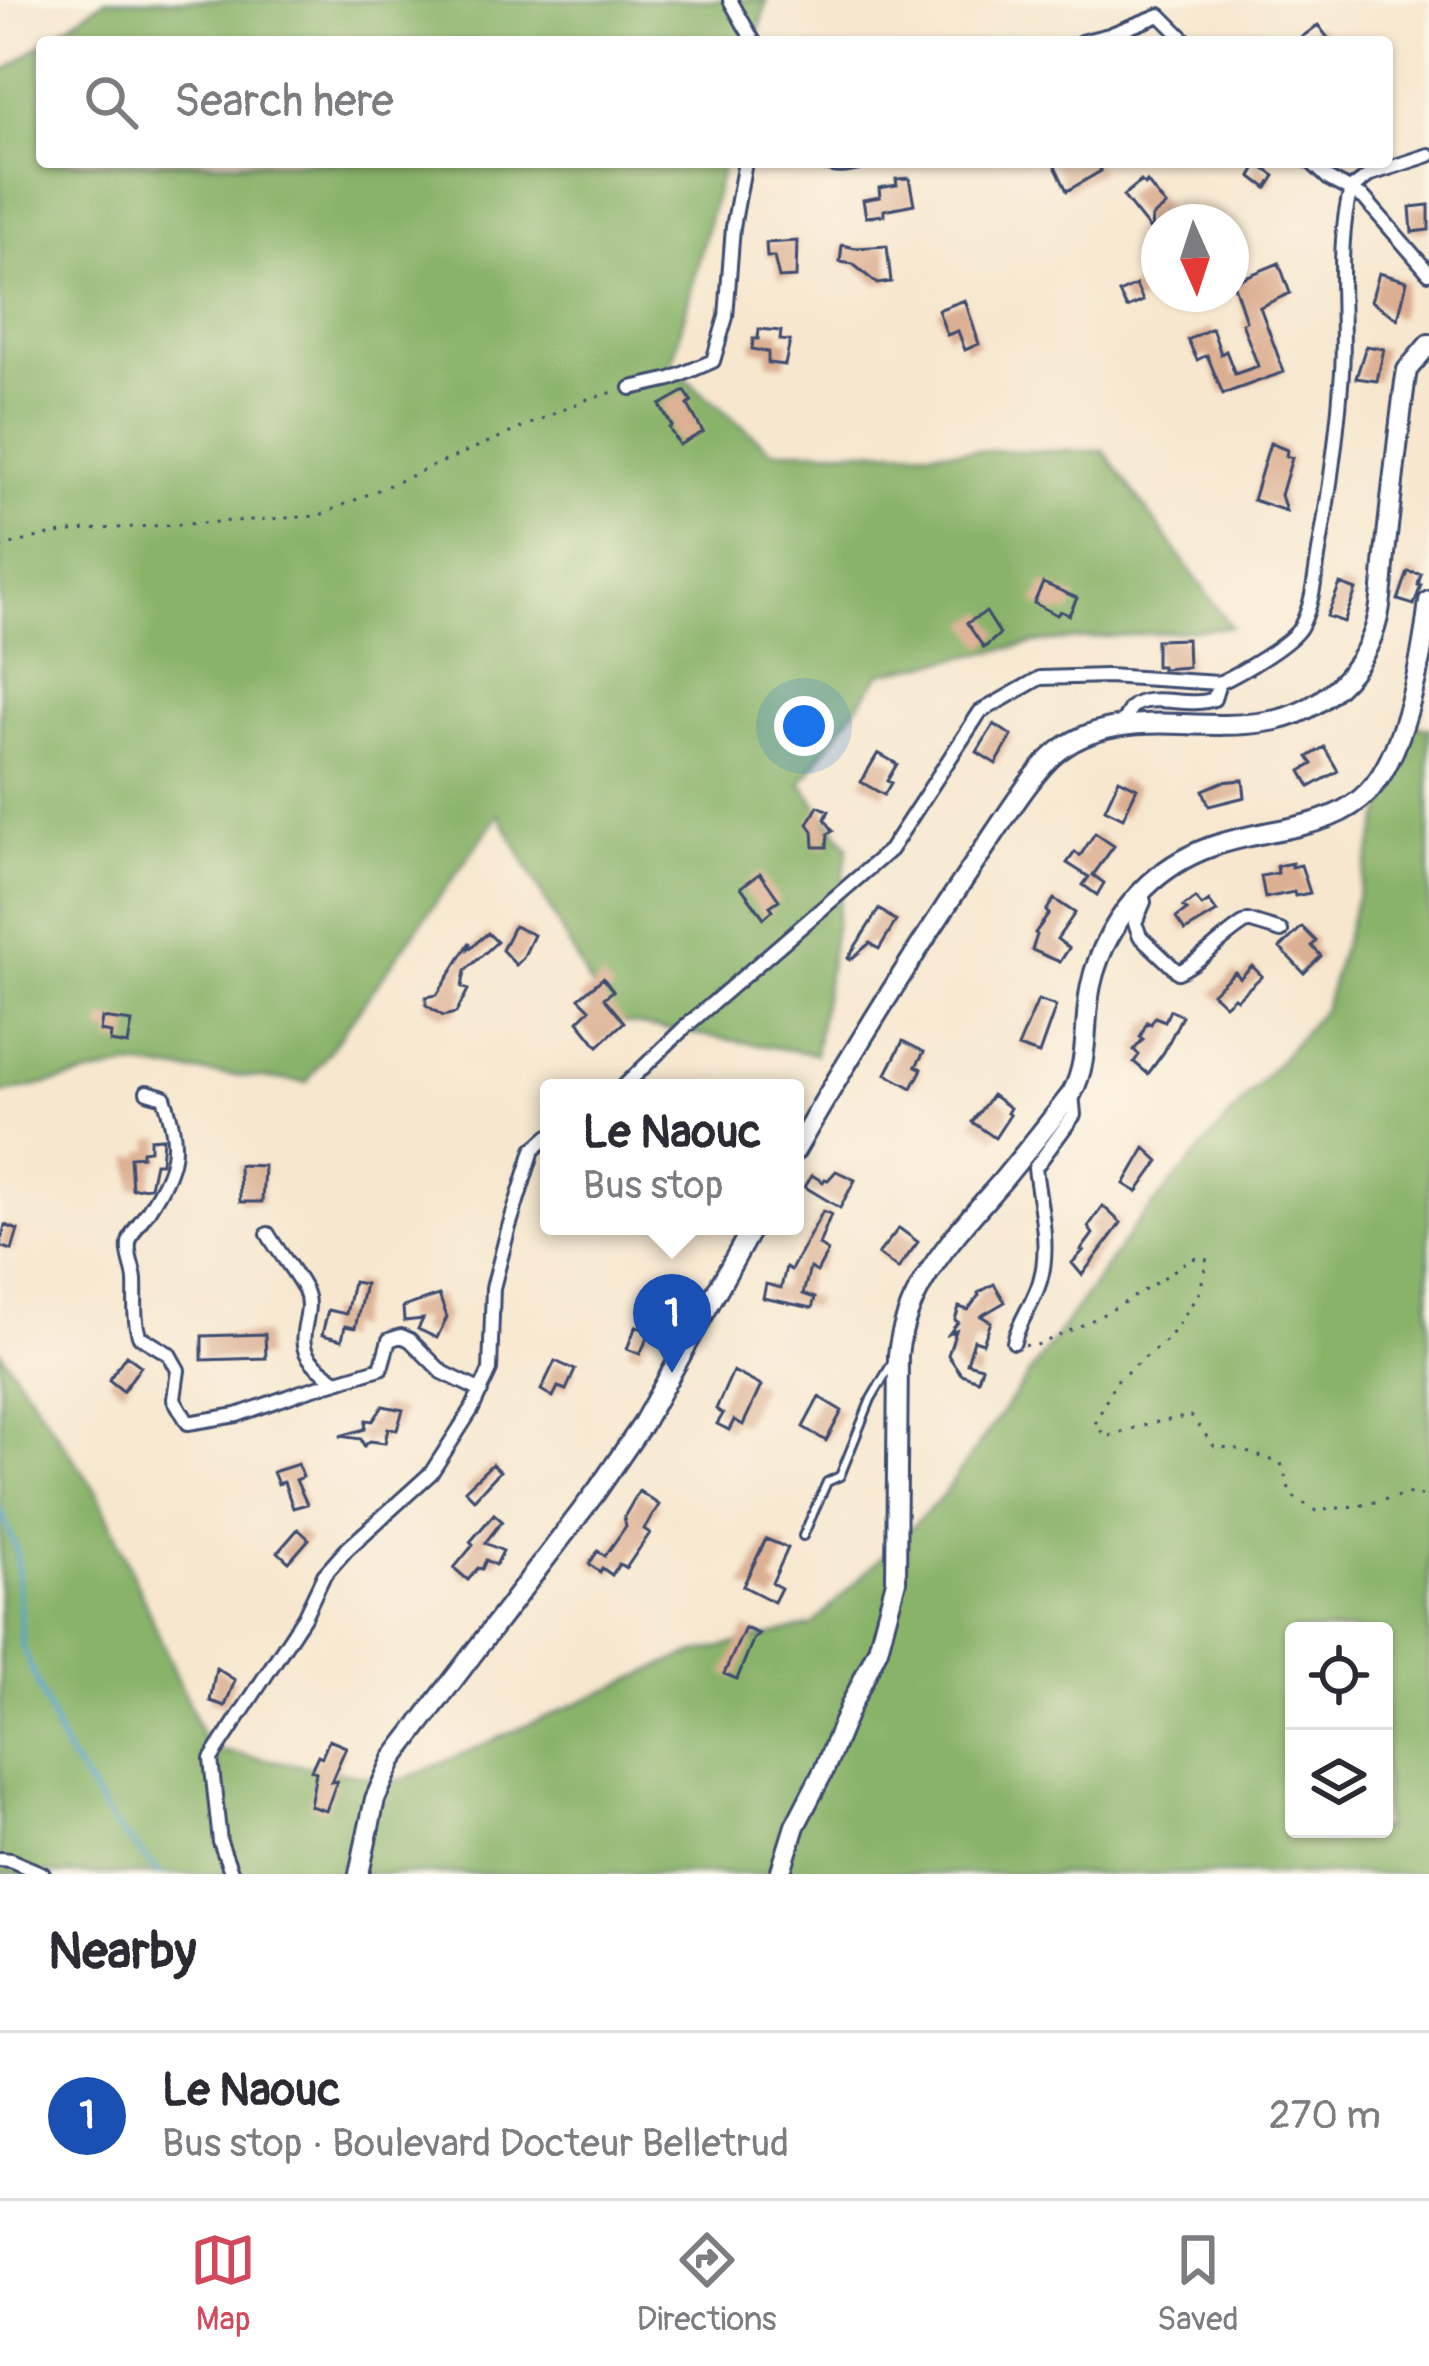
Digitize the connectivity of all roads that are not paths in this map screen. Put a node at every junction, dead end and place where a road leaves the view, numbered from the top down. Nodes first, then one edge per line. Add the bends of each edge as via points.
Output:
1 (730, 0) edge
2 (1150, 0) edge
3 (1160, 15) junction
4 (751, 36) edge
5 (1104, 36) edge
6 (1181, 36) edge
7 (1429, 155) edge
8 (1393, 167) edge
9 (744, 168) edge
10 (1317, 168) edge
11 (1390, 168) edge
12 (1351, 189) junction
13 (1429, 273) edge
14 (1429, 344) edge
15 (631, 388) road end
16 (1429, 601) edge
17 (1219, 683) junction
18 (1120, 727) junction
19 (1141, 892) junction
20 (1281, 931) dead end
21 (631, 1079) edge
22 (147, 1092) dead end
23 (1072, 1093) junction
24 (804, 1135) edge
25 (540, 1144) edge
26 (268, 1234) dead end
27 (748, 1235) edge
28 (1014, 1342) road end
29 (898, 1355) junction
30 (337, 1381) junction
31 (481, 1390) junction
32 (803, 1536) dead end
33 (0, 1859) edge
34 (43, 1874) edge
35 (232, 1874) edge
36 (358, 1874) edge
37 (780, 1874) edge

1 - 4 street
2 - 3 street
3 - 5 street
3 - 6 street
7 - 8 street
9 - 15 street via 713,362
10 - 12 street
11 - 12 street
12 - 13 street
12 - 17 street via 1342,370 1311,599 1300,631
14 - 18 main road via 1407,370 1378,619 1339,688 1270,722
16 - 19 main road via 1409,702 1369,792 1322,821 1205,847
17 - 18 street via 1214,699 1201,704 1142,700
17 - 21 street via 1040,678 980,712 890,850
18 - 24 main road via 1053,755 1026,789
19 - 20 street via 1140,936 1178,973 1248,921
19 - 23 main road via 1116,925 1091,984 1081,1077
22 - 30 street via 164,1096 174,1148 171,1174 129,1240 134,1318 139,1336 169,1354 178,1370 174,1399 188,1423
23 - 28 street via 1074,1115 1035,1168 1045,1254
23 - 29 main road via 932,1268 901,1330
25 - 31 street via 525,1170 493,1288 490,1370
26 - 30 street via 304,1289 306,1354
27 - 36 main road via 642,1425 393,1759
29 - 32 lane
29 - 37 main road via 896,1582 878,1649
30 - 31 street via 381,1369 389,1340 401,1336 442,1372
31 - 35 street via 431,1473 324,1575 211,1759 220,1842
33 - 34 street

